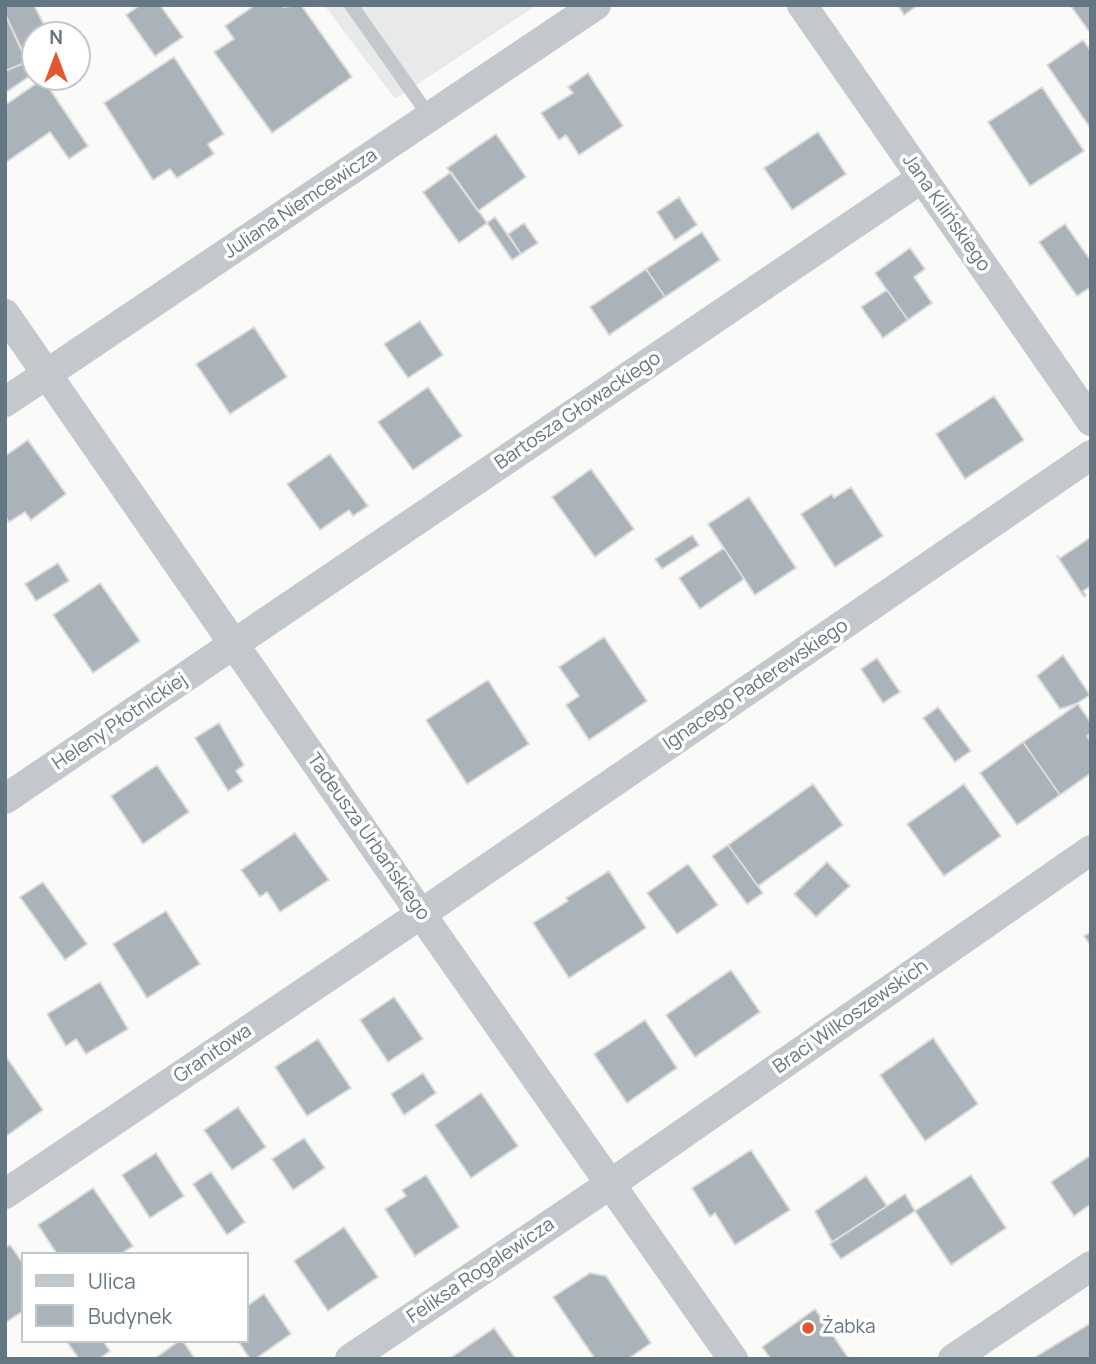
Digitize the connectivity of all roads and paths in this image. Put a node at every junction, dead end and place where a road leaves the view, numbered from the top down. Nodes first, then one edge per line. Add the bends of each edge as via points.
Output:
1 (351, 5) edge
2 (596, 5) edge
3 (802, 5) edge
4 (430, 117) junction
5 (922, 178) junction
6 (5, 314) edge
7 (47, 374) junction
8 (5, 402) edge
9 (1091, 421) edge
10 (1091, 455) edge
11 (234, 645) junction
12 (5, 799) edge
13 (1091, 850) edge
14 (421, 914) junction
15 (612, 1183) junction
16 (5, 1194) edge
17 (1091, 1266) edge
18 (350, 1359) edge
19 (733, 1359) edge
20 (953, 1359) edge

1 - 4 lane
2 - 4 street, Juliana Niemcewicza
3 - 5 street, Jana Kilińskiego
4 - 7 street, Juliana Niemcewicza
5 - 9 street, Jana Kilińskiego
5 - 11 street, Bartosza Głowackiego
6 - 7 street, Tadeusza Urbańskiego
7 - 8 street, Juliana Niemcewicza
7 - 11 street, Tadeusza Urbańskiego
10 - 14 street, Ignacego Paderewskiego
11 - 12 street, Heleny Płotnickiej
11 - 14 street, Tadeusza Urbańskiego
13 - 15 street, Braci Wilkoszewskich
14 - 15 street, Tadeusza Urbańskiego
14 - 16 street, Granitowa
15 - 18 street, Feliksa Rogalewicza
15 - 19 street, Tadeusza Urbańskiego
17 - 20 street

